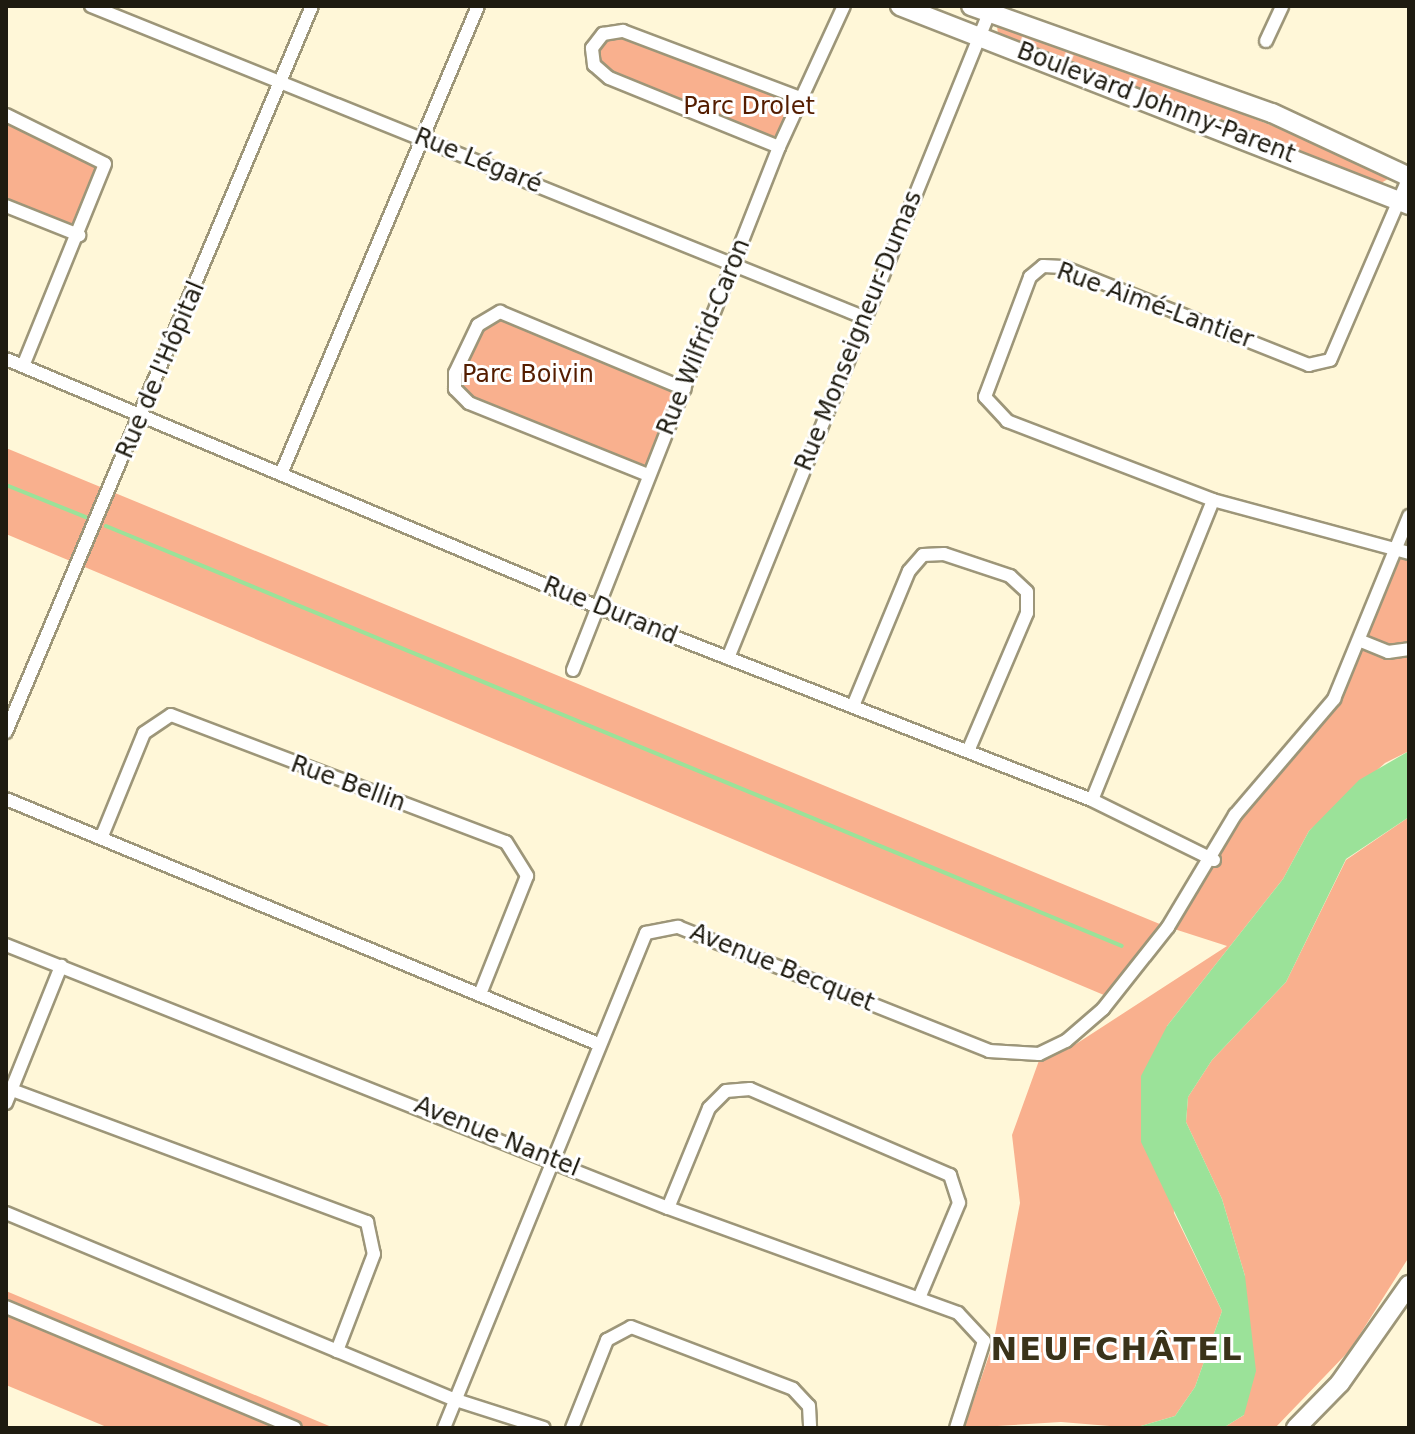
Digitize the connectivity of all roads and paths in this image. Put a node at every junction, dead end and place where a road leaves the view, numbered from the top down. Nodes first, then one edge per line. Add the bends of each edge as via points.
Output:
1 (91, 6) edge
2 (312, 6) edge
3 (478, 6) edge
4 (844, 6) edge
5 (900, 6) edge
6 (971, 6) edge
7 (1282, 6) edge
8 (990, 10) edge
9 (979, 37) junction
10 (1266, 41) dead end
11 (281, 81) junction
12 (800, 98) junction
13 (6, 115) edge
14 (421, 138) junction
15 (779, 147) junction
16 (1409, 177) edge
17 (1404, 202) edge
18 (6, 206) edge
19 (79, 235) junction
20 (734, 265) junction
21 (863, 317) junction
22 (6, 359) edge
23 (23, 366) junction
24 (685, 389) junction
25 (143, 416) junction
26 (281, 474) junction
27 (648, 475) junction
28 (1213, 500) junction
29 (1409, 516) edge
30 (1403, 551) edge
31 (600, 608) junction
32 (1361, 641) junction
33 (1409, 649) edge
34 (728, 658) junction
35 (573, 670) dead end
36 (853, 706) junction
37 (6, 732) edge
38 (968, 751) junction
39 (6, 799) edge
40 (1092, 800) junction
41 (102, 836) junction
42 (1214, 860) junction
43 (6, 945) edge
44 (61, 966) junction
45 (480, 994) junction
46 (596, 1043) junction
47 (12, 1090) junction
48 (6, 1103) edge
49 (550, 1157) junction
50 (668, 1208) junction
51 (6, 1213) edge
52 (1409, 1285) edge
53 (919, 1298) junction
54 (6, 1307) edge
55 (337, 1351) junction
56 (456, 1400) junction
57 (295, 1428) edge
58 (444, 1428) edge
59 (544, 1428) edge
60 (572, 1428) edge
61 (810, 1428) edge
62 (956, 1428) edge
63 (1296, 1428) edge

1 - 11 street, Rue Légaré
2 - 11 street, Rue de l'Hôpital
3 - 14 street
4 - 12 street, Rue Wilfrid-Caron
5 - 9 street, Boulevard Johnny-Parent
6 - 8 street, Boulevard Johnny-Parent
7 - 10 street
8 - 9 street, Rue Monseigneur-Dumas
8 - 16 street, Boulevard Johnny-Parent via 1272,113
9 - 17 street, Boulevard Johnny-Parent
9 - 21 street, Rue Monseigneur-Dumas
11 - 14 street, Rue Légaré
11 - 25 street, Rue de l'Hôpital
12 - 15 street, Rue Wilfrid-Caron
12 - 15 street via 623,31 603,34 592,48 594,65 609,78
13 - 19 street via 105,164
14 - 20 street, Rue Légaré
14 - 26 street
15 - 20 street, Rue Wilfrid-Caron
16 - 17 street, Rue Aimé-Lantier
17 - 28 street, Rue Aimé-Lantier via 1336,354 1315,366 1063,267 1043,266 1030,277 986,388 990,408
18 - 19 street
19 - 23 street
20 - 21 street, Rue Légaré
20 - 24 street, Rue Wilfrid-Caron
21 - 34 street, Rue Monseigneur-Dumas
22 - 23 street, Rue Durand
23 - 25 street, Rue Durand
24 - 27 street, Rue Wilfrid-Caron
24 - 27 street via 500,312 478,325 455,373 455,389 469,403
25 - 26 street, Rue Durand
25 - 37 street, Rue de l'Hôpital
26 - 31 street, Rue Durand
27 - 31 street, Rue Wilfrid-Caron
28 - 30 street, Rue Aimé-Lantier
28 - 40 street
29 - 30 street
30 - 32 street
31 - 34 street, Rue Durand
31 - 35 street, Rue Wilfrid-Caron
32 - 33 street via 1388,652
32 - 42 street via 1327,709 1259,781
34 - 36 street, Rue Durand
36 - 38 street, Rue Durand
36 - 38 street via 909,571 923,555 944,554 1010,576 1027,592 1027,613
38 - 40 street, Rue Durand
39 - 41 street
40 - 42 street, Rue Durand
41 - 45 street
41 - 45 street, Rue Bellin via 144,733 171,715 506,842 527,876
42 - 46 street, Avenue Becquet via 1103,1009 1039,1054 989,1051 666,925 637,943
43 - 44 street, Avenue Nantel
44 - 47 street
44 - 49 street, Avenue Nantel
45 - 46 street
46 - 49 street, Avenue Becquet
47 - 48 street
47 - 55 street via 367,1222 374,1254
49 - 50 street, Avenue Nantel
49 - 56 street, Avenue Becquet
50 - 53 street, Avenue Nantel
50 - 53 street via 709,1108 726,1091 750,1089 950,1175 959,1203
51 - 55 street
52 - 63 street via 1340,1383
53 - 62 street, Avenue Nantel via 958,1313 983,1334
54 - 57 street
55 - 56 street
56 - 58 street, Avenue Becquet
56 - 59 street
60 - 61 street via 607,1340 631,1327 793,1389 809,1406

